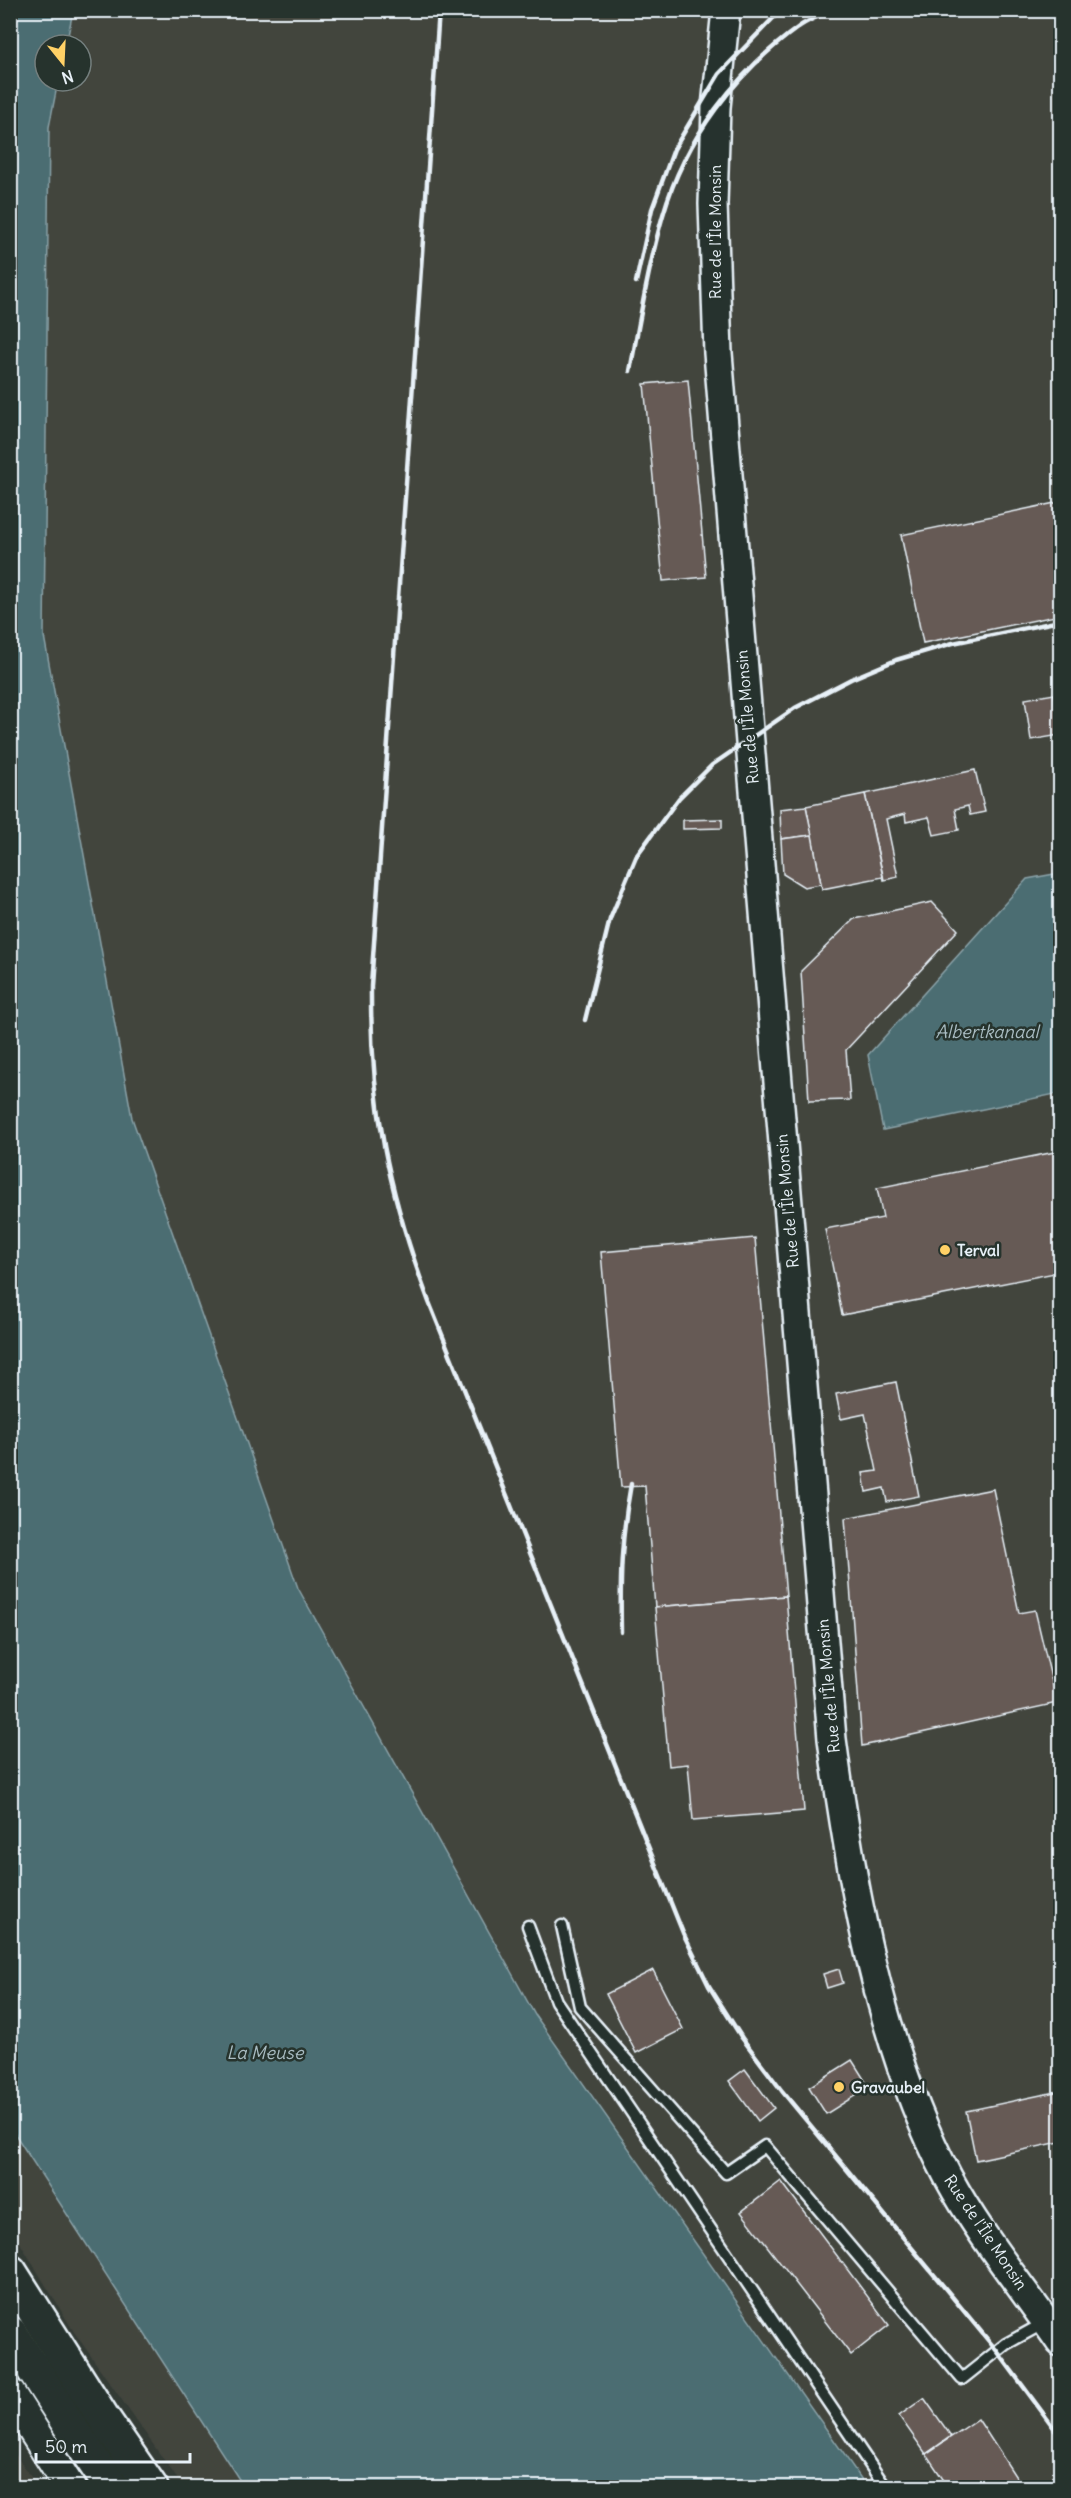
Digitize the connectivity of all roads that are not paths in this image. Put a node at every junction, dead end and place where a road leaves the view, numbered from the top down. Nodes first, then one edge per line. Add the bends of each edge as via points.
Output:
1 (726, 10) edge
2 (528, 1926) dead end
3 (562, 1926) dead end
4 (10, 2272) edge
5 (10, 2332) edge
6 (1054, 2332) edge
7 (10, 2394) edge
8 (70, 2487) edge
9 (112, 2487) edge
10 (151, 2487) edge
11 (886, 2487) edge

1 - 6 street, Rue de l'Île Monsin via 716,107 713,204 718,353 784,1181 841,1806 861,1915 884,2009 922,2121 965,2206
2 - 11 lane via 556,2001
3 - 6 lane via 580,2007 726,2173 765,2146 963,2379 1006,2344
4 - 10 highway
5 - 9 highway
7 - 8 main road

